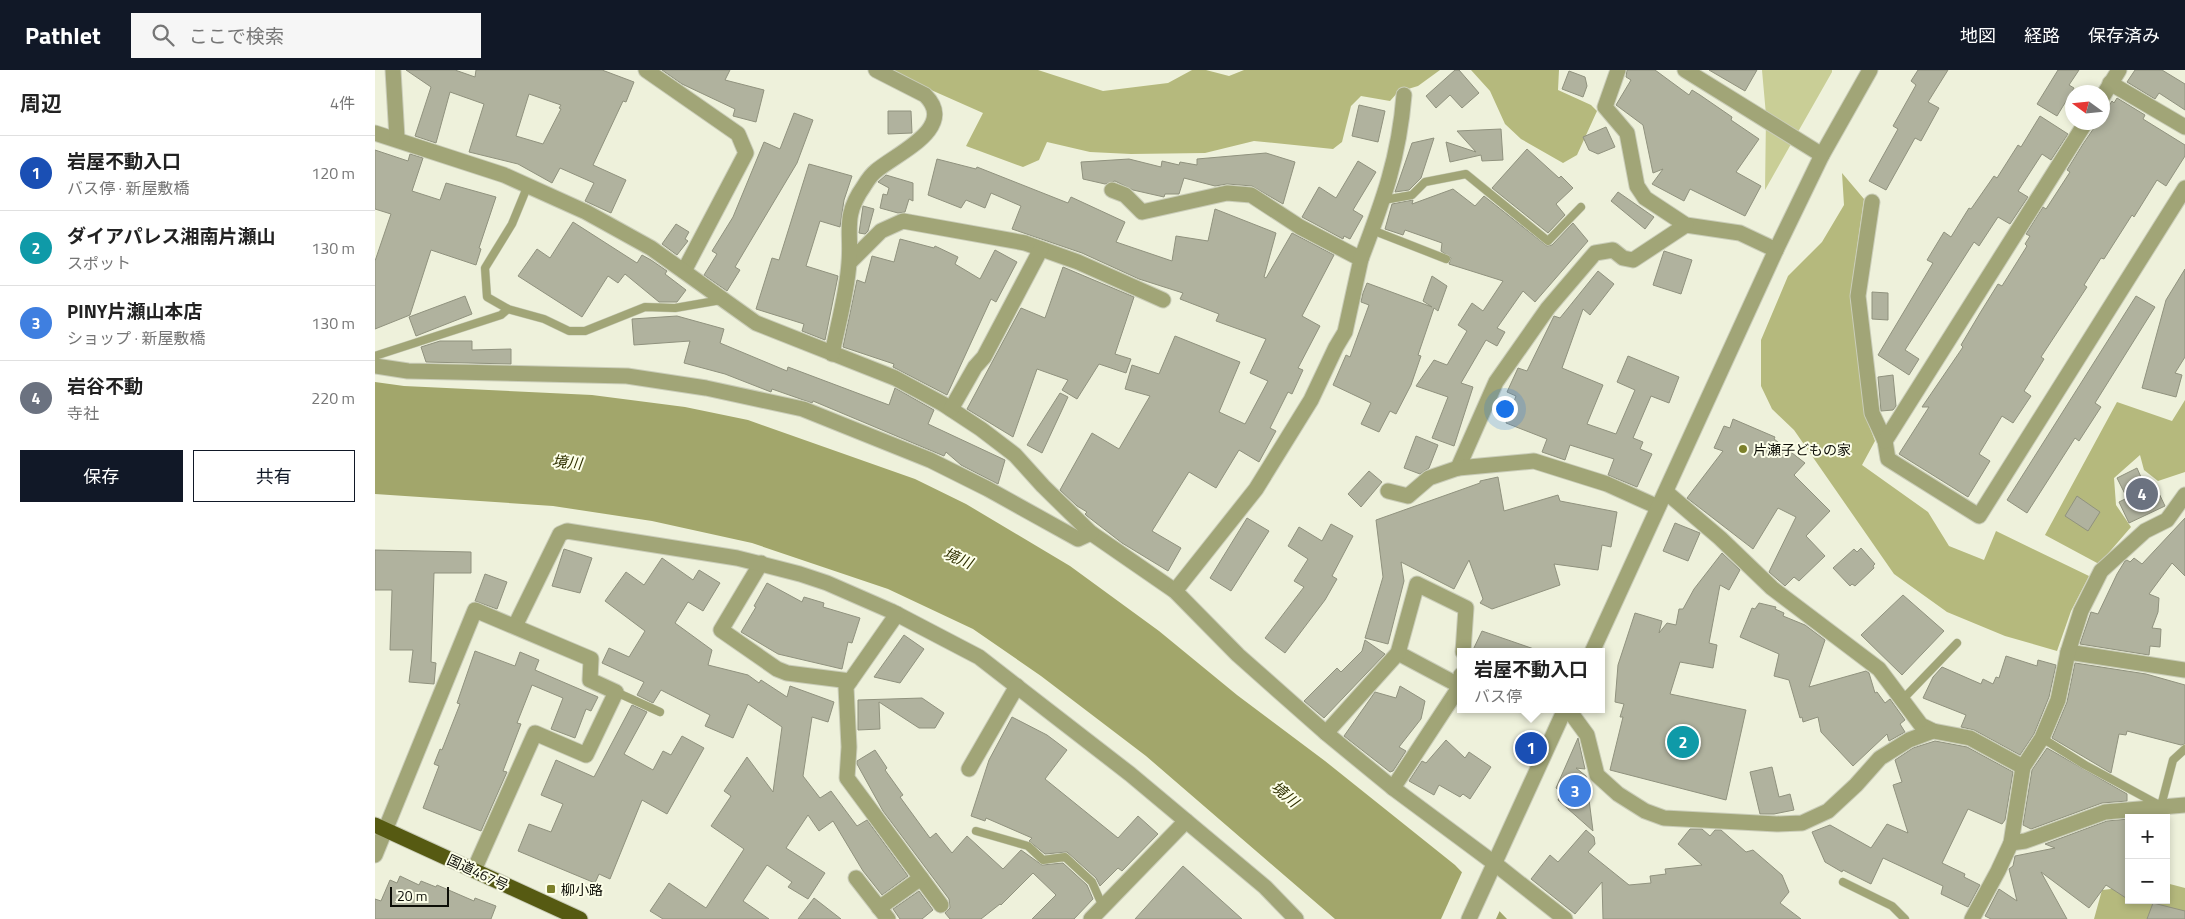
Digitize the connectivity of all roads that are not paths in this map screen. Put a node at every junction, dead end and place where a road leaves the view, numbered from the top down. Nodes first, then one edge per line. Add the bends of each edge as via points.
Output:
1 (393, 70) edge
2 (877, 70) edge
3 (1618, 70) edge
4 (1685, 70) edge
5 (1870, 70) edge
6 (2119, 70) edge
7 (650, 71) edge
8 (2109, 85) edge
9 (2110, 92) edge
10 (1404, 95) dead end
11 (2185, 127) edge
12 (2081, 130) edge
13 (375, 133) edge
14 (397, 138) junction
15 (1822, 156) junction
16 (528, 186) junction
17 (2185, 188) edge
18 (1112, 190) dead end
19 (1384, 200) junction
20 (1872, 202) dead end
21 (1581, 207) dead end
22 (1686, 225) junction
23 (1372, 230) junction
24 (1041, 249) junction
25 (1776, 250) junction
26 (1361, 259) junction
27 (1446, 259) dead end
28 (850, 262) junction
29 (685, 271) junction
30 (721, 300) junction
31 (1163, 300) dead end
32 (507, 309) junction
33 (832, 354) junction
34 (375, 356) edge
35 (375, 366) edge
36 (951, 409) junction
37 (1885, 441) junction
38 (1458, 468) junction
39 (1388, 491) dead end
40 (1665, 492) junction
41 (2185, 495) edge
42 (1659, 507) junction
43 (1091, 533) junction
44 (761, 563) junction
45 (1175, 592) junction
46 (897, 614) junction
47 (515, 626) junction
48 (1957, 644) dead end
49 (1463, 648) edge
50 (1594, 648) edge
51 (2069, 652) junction
52 (1398, 654) junction
53 (2185, 670) edge
54 (1457, 679) edge
55 (850, 681) junction
56 (1017, 686) junction
57 (1457, 687) edge
58 (617, 692) junction
59 (1903, 699) junction
60 (660, 712) dead end
61 (1564, 713) edge
62 (1569, 713) edge
63 (1933, 731) junction
64 (1327, 733) junction
65 (2042, 738) junction
66 (2185, 749) edge
67 (2023, 767) junction
68 (969, 769) dead end
69 (1393, 788) junction
70 (2185, 805) edge
71 (2161, 806) junction
72 (1186, 821) junction
73 (380, 828) edge
74 (976, 831) dead end
75 (2011, 843) junction
76 (375, 855) edge
77 (1494, 863) junction
78 (474, 870) junction
79 (857, 878) dead end
80 (921, 878) junction
81 (1843, 882) dead end
82 (941, 905) dead end
83 (1103, 907) junction
84 (883, 913) edge
85 (1293, 918) edge
86 (580, 919) edge
87 (1091, 919) edge
88 (1469, 919) edge
89 (1565, 919) edge
90 (1905, 919) edge
91 (1972, 919) edge

1 - 14 street
2 - 28 street via 925,95 932,102 934,123 923,137 874,172 863,188 849,220
3 - 22 street via 1605,107 1627,133 1637,186 1645,198
4 - 15 street
5 - 15 street
6 - 8 street
7 - 29 street via 738,134 746,153
9 - 11 street
10 - 19 street via 1401,135
12 - 37 street
13 - 14 street
14 - 16 street
15 - 25 street
16 - 29 street via 586,212
16 - 32 lane via 512,224 485,268 487,297
17 - 37 street via 1979,516 1888,459
18 - 26 street via 1125,195 1142,212 1227,193 1251,195 1300,227
19 - 21 lane via 1412,195 1425,182 1466,174 1548,241
19 - 23 street
20 - 37 street via 1858,296 1872,413
22 - 25 street via 1740,233
22 - 38 street via 1633,260 1623,258 1613,250 1595,253 1548,308 1496,382
23 - 26 street
23 - 27 lane
24 - 28 street via 1008,239 903,222 881,232
24 - 31 street
24 - 36 street via 985,357 975,367
25 - 40 street
26 - 45 street via 1345,332 1311,400 1256,489
28 - 33 street
29 - 30 street
30 - 32 lane via 675,308 645,307 585,331 569,332 544,319
30 - 33 street via 756,323
32 - 34 lane via 501,315
33 - 36 street via 895,378
35 - 43 street via 408,371 627,376 803,409 930,460 1078,539
36 - 43 street via 1015,455
38 - 39 street via 1429,478 1408,496
38 - 42 street via 1534,461 1607,484
40 - 42 street
40 - 59 street via 1772,588 1879,668
41 - 51 street via 2167,520 2145,531 2101,570 2081,611
42 - 50 street
43 - 45 street
44 - 46 street via 827,583
44 - 47 street via 567,531 561,534
44 - 55 street via 721,630 787,673
45 - 64 street via 1238,655
46 - 55 street
46 - 56 street via 979,657
47 - 58 street via 591,659 590,680
47 - 73 street via 475,610
48 - 59 lane
49 - 52 street via 1466,608 1417,584
51 - 53 street
51 - 65 street via 2058,700
52 - 54 street
52 - 64 street
55 - 80 street via 846,686 847,778
56 - 68 street
56 - 72 street
57 - 69 street
58 - 60 lane
58 - 78 street via 586,755 535,733
59 - 63 street via 1921,725
61 - 77 street
62 - 63 street via 1587,735 1597,775 1617,794 1645,811 1664,818 1777,824 1802,822 1829,811 1880,758 1909,740
63 - 67 street via 1971,738
64 - 69 street
65 - 67 street
65 - 71 lane
66 - 71 lane via 2173,760
67 - 75 street
69 - 77 street
70 - 71 street
71 - 75 street via 2105,812
72 - 83 street
72 - 85 street via 1265,887
73 - 76 street
73 - 78 highway, 国道467号
74 - 83 lane via 1028,846 1043,860 1065,857 1092,882
75 - 91 street
77 - 88 street
77 - 89 street
78 - 86 highway, 国道467号
79 - 84 street
80 - 82 street
80 - 84 street
81 - 90 lane via 1892,906
83 - 87 street

